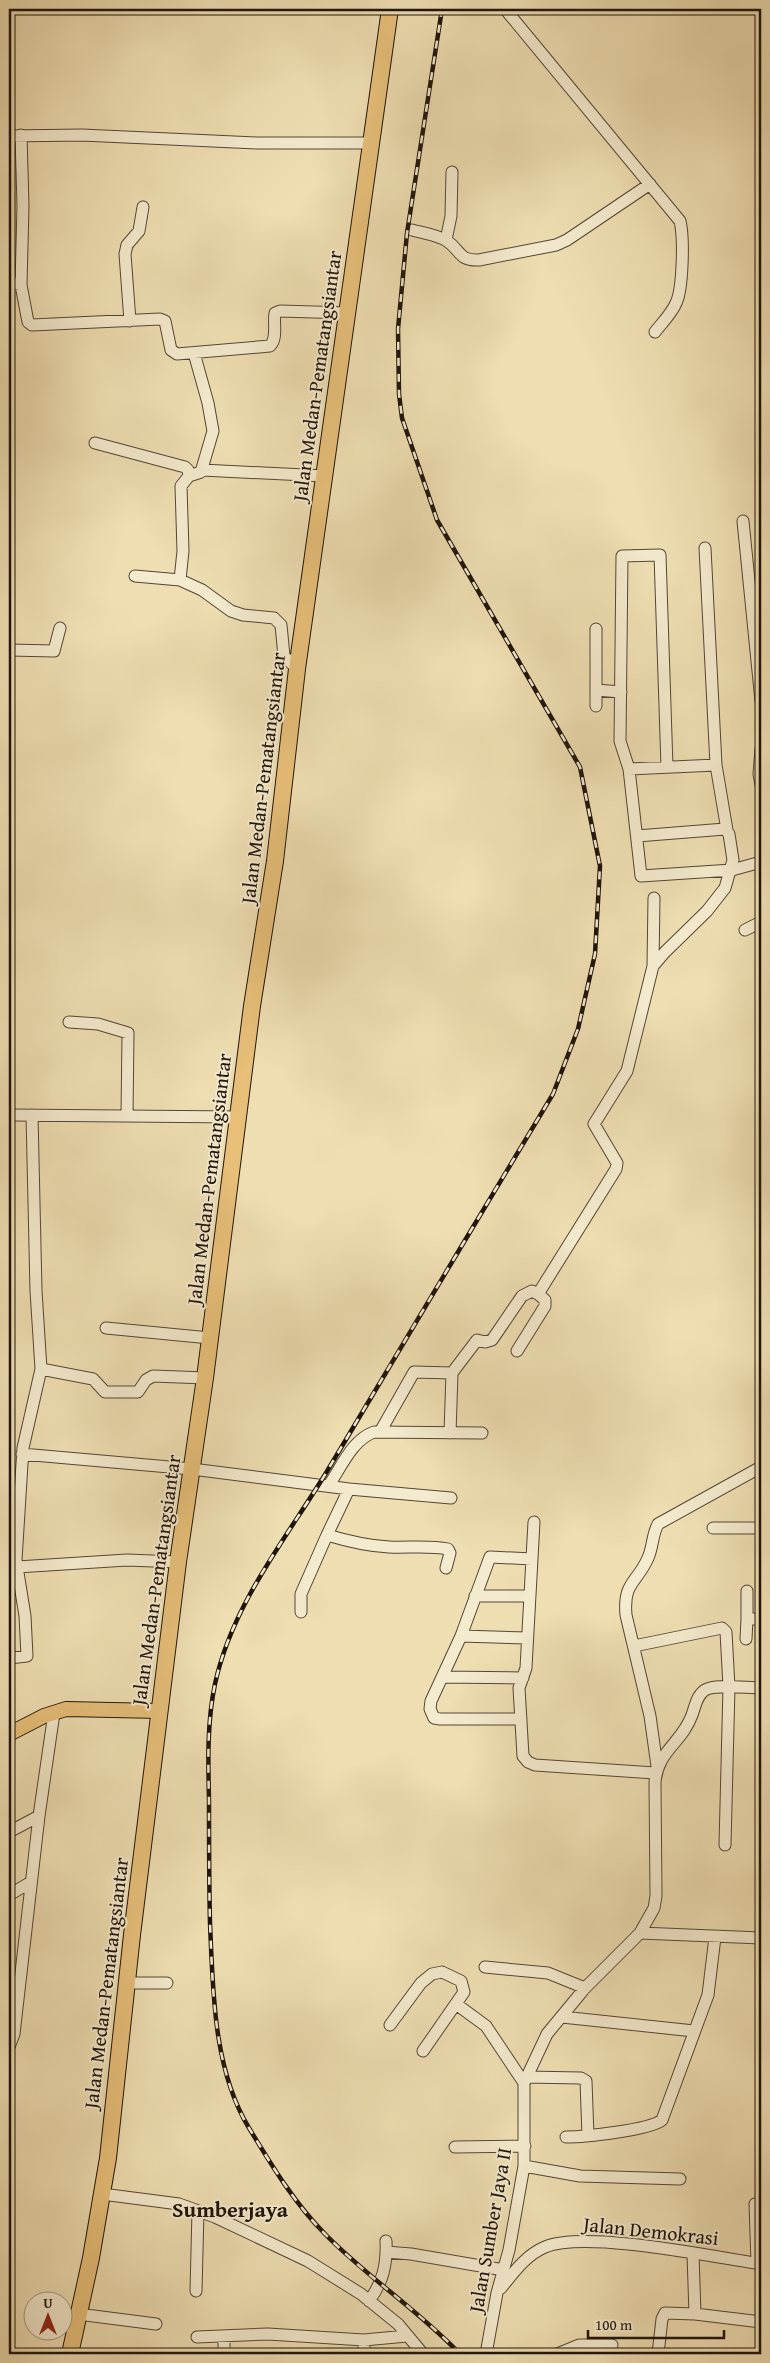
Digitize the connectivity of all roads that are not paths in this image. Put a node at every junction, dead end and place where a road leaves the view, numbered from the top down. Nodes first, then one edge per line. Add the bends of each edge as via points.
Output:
1 (390, 9) edge
2 (505, 9) edge
3 (21, 135) junction
4 (9, 136) edge
5 (371, 143) junction
6 (452, 172) dead end
7 (650, 184) junction
8 (143, 207) dead end
9 (412, 230) dead end
10 (446, 240) junction
11 (9, 282) edge
12 (21, 285) junction
13 (348, 313) junction
14 (130, 321) junction
15 (655, 332) dead end
16 (194, 353) junction
17 (95, 443) dead end
18 (202, 470) junction
19 (189, 476) junction
20 (325, 476) junction
21 (743, 521) dead end
22 (705, 548) dead end
23 (135, 576) dead end
24 (180, 580) junction
25 (60, 628) dead end
26 (596, 629) dead end
27 (759, 639) edge
28 (9, 650) edge
29 (297, 669) junction
30 (596, 690) junction
31 (621, 692) junction
32 (761, 701) edge
33 (596, 706) dead end
34 (761, 749) edge
35 (716, 765) junction
36 (667, 767) junction
37 (629, 769) junction
38 (761, 785) edge
39 (727, 830) junction
40 (637, 836) junction
41 (761, 862) edge
42 (732, 870) junction
43 (654, 898) dead end
44 (761, 922) edge
45 (745, 930) dead end
46 (654, 966) junction
47 (69, 1022) dead end
48 (32, 1115) junction
49 (9, 1116) edge
50 (127, 1116) junction
51 (238, 1117) junction
52 (538, 1294) junction
53 (106, 1328) dead end
54 (210, 1338) junction
55 (517, 1352) dead end
56 (41, 1369) junction
57 (452, 1373) junction
58 (205, 1378) junction
59 (380, 1432) junction
60 (450, 1433) junction
61 (482, 1433) dead end
62 (22, 1454) junction
63 (761, 1467) edge
64 (192, 1469) junction
65 (330, 1485) junction
66 (349, 1489) junction
67 (451, 1498) dead end
68 (534, 1522) dead end
69 (713, 1528) dead end
70 (761, 1528) edge
71 (327, 1534) junction
72 (532, 1559) junction
73 (178, 1562) junction
74 (17, 1567) junction
75 (446, 1568) dead end
76 (747, 1591) dead end
77 (475, 1596) junction
78 (530, 1596) junction
79 (301, 1612) dead end
80 (747, 1618) junction
81 (761, 1619) edge
82 (461, 1636) junction
83 (527, 1638) junction
84 (746, 1639) dead end
85 (634, 1646) junction
86 (9, 1658) edge
87 (442, 1677) junction
88 (523, 1678) junction
89 (729, 1687) junction
90 (761, 1688) edge
91 (159, 1711) junction
92 (54, 1713) junction
93 (521, 1719) junction
94 (9, 1734) edge
95 (656, 1770) junction
96 (39, 1816) junction
97 (9, 1832) edge
98 (725, 1845) dead end
99 (31, 1882) junction
100 (9, 1894) edge
101 (640, 1933) junction
102 (715, 1937) junction
103 (761, 1938) edge
104 (485, 1967) dead end
105 (126, 1982) junction
106 (167, 1982) dead end
107 (585, 1988) junction
108 (456, 2004) junction
109 (562, 2017) junction
110 (390, 2024) dead end
111 (694, 2031) junction
112 (9, 2047) edge
113 (422, 2051) dead end
114 (525, 2080) junction
115 (588, 2136) junction
116 (566, 2138) dead end
117 (525, 2146) junction
118 (455, 2147) dead end
119 (524, 2166) junction
120 (680, 2179) dead end
121 (102, 2194) junction
122 (761, 2204) edge
123 (198, 2211) junction
124 (693, 2254) junction
125 (759, 2263) edge
126 (504, 2270) junction
127 (196, 2291) dead end
128 (497, 2293) junction
129 (370, 2302) junction
130 (78, 2314) junction
131 (695, 2314) junction
132 (761, 2322) edge
133 (156, 2324) dead end
134 (408, 2336) junction
135 (197, 2337) dead end
136 (224, 2337) junction
137 (364, 2340) junction
138 (612, 2346) dead end
139 (70, 2354) edge
140 (224, 2354) edge
141 (364, 2354) edge
142 (423, 2354) edge
143 (486, 2354) edge
144 (557, 2354) edge
145 (658, 2354) edge

1 - 5 highway, Jalan Medan-Pematangsiantar
2 - 7 street
3 - 4 street
3 - 5 street via 257,143
3 - 12 street
5 - 13 highway, Jalan Medan-Pematangsiantar
6 - 10 street via 451,216
7 - 10 street via 556,245 474,260 463,258
7 - 15 street via 678,216 682,228 678,300
8 - 14 street via 139,231 125,254
9 - 10 street
11 - 12 street
12 - 14 street via 28,322 32,325
13 - 16 street via 276,313 274,338 270,346
13 - 20 highway, Jalan Medan-Pematangsiantar
14 - 16 street via 165,321 172,353
16 - 18 street via 213,431
17 - 19 street via 185,467
18 - 19 street
18 - 20 street
19 - 24 street via 181,486 183,551
20 - 29 highway, Jalan Medan-Pematangsiantar
21 - 27 street
22 - 35 street
23 - 24 street
24 - 29 street via 202,590 231,611 274,618 281,625 284,656
25 - 28 street via 54,651
26 - 30 street
27 - 32 street
29 - 51 highway, Jalan Medan-Pematangsiantar via 275,861
30 - 31 street
30 - 33 street
31 - 36 street via 622,556 660,555
31 - 37 street via 620,742
34 - 38 street
35 - 36 street
35 - 39 street
36 - 37 street
37 - 40 street
39 - 40 street
39 - 42 street
40 - 42 street via 641,876
41 - 42 street
42 - 46 street via 720,896
43 - 46 street
44 - 45 street
46 - 52 street via 627,1071 594,1124 617,1163 616,1167
47 - 50 street via 98,1024 128,1033
48 - 49 street
48 - 50 street
48 - 56 street
50 - 51 street
51 - 54 highway, Jalan Medan-Pematangsiantar
52 - 55 street via 545,1300 545,1306
52 - 57 street via 532,1291 522,1296 492,1340 477,1340
53 - 54 street
54 - 58 highway, Jalan Medan-Pematangsiantar
56 - 58 street via 93,1379 109,1393 138,1392 153,1376
56 - 62 street
57 - 59 street via 411,1374
57 - 60 street
58 - 64 highway, Jalan Medan-Pematangsiantar
59 - 60 street
59 - 65 street via 364,1436 355,1444
60 - 61 street
62 - 64 street
62 - 74 street
63 - 85 street, Jalan Sumber Jaya II via 658,1524 649,1558 630,1585 625,1602
64 - 65 street
64 - 73 highway, Jalan Medan-Pematangsiantar
65 - 66 street
66 - 67 street
66 - 71 street
68 - 72 street
69 - 70 street
71 - 75 street via 365,1544 448,1549
71 - 79 street via 301,1594
72 - 77 street via 490,1557
72 - 78 street
73 - 74 street via 127,1560
73 - 91 highway, Jalan Medan-Pematangsiantar
74 - 86 street via 27,1656
76 - 80 street
77 - 78 street
77 - 82 street
78 - 83 street
80 - 81 street
80 - 84 street
82 - 83 street
82 - 87 street
83 - 88 street
85 - 89 street via 724,1629
85 - 95 street, Jalan Sumber Jaya II via 650,1716
87 - 88 street
87 - 93 street via 430,1709 434,1718
88 - 93 street via 519,1688
89 - 90 street
89 - 95 street via 704,1690 687,1726
89 - 98 street
91 - 92 main road via 79,1709
91 - 105 highway, Jalan Medan-Pematangsiantar
92 - 94 main road
92 - 96 street
93 - 95 street via 524,1756 535,1765
95 - 101 street, Jalan Sumber Jaya II via 656,1896 654,1908
96 - 97 street
96 - 99 street
99 - 100 street
99 - 112 street via 14,2034
101 - 102 street
101 - 107 street, Jalan Sumber Jaya II
102 - 103 street
102 - 111 street via 708,1995
104 - 107 street via 548,1973
105 - 106 street
105 - 121 highway, Jalan Medan-Pematangsiantar
107 - 109 street, Jalan Sumber Jaya II
108 - 110 street via 464,1992 461,1981 448,1974 432,1974 422,1982
108 - 113 street
108 - 114 street via 486,2026
109 - 111 street
109 - 114 street, Jalan Sumber Jaya II via 547,2034
111 - 115 street via 662,2120
114 - 115 street via 581,2078 586,2081
114 - 117 street, Jalan Sumber Jaya II
115 - 116 street
117 - 118 street
117 - 119 street, Jalan Sumber Jaya II
119 - 120 street via 580,2176
119 - 126 street, Jalan Sumber Jaya II
121 - 123 street via 179,2204
121 - 130 highway, Jalan Medan-Pematangsiantar
122 - 125 street via 755,2204
123 - 127 street
123 - 129 street via 308,2261
124 - 125 street, Jalan Demokrasi
124 - 128 street, Jalan Demokrasi via 627,2245 567,2242 534,2253
124 - 131 street
126 - 128 street, Jalan Sumber Jaya II
126 - 129 street via 386,2247 382,2280
128 - 143 street, Jalan Sumber Jaya II
129 - 134 street
130 - 133 street
130 - 139 highway, Jalan Medan-Pematangsiantar
131 - 132 street
131 - 145 street via 665,2314
134 - 137 street
134 - 142 street
135 - 136 street
136 - 137 street via 268,2334
136 - 140 street
137 - 141 street
138 - 144 street via 579,2345

